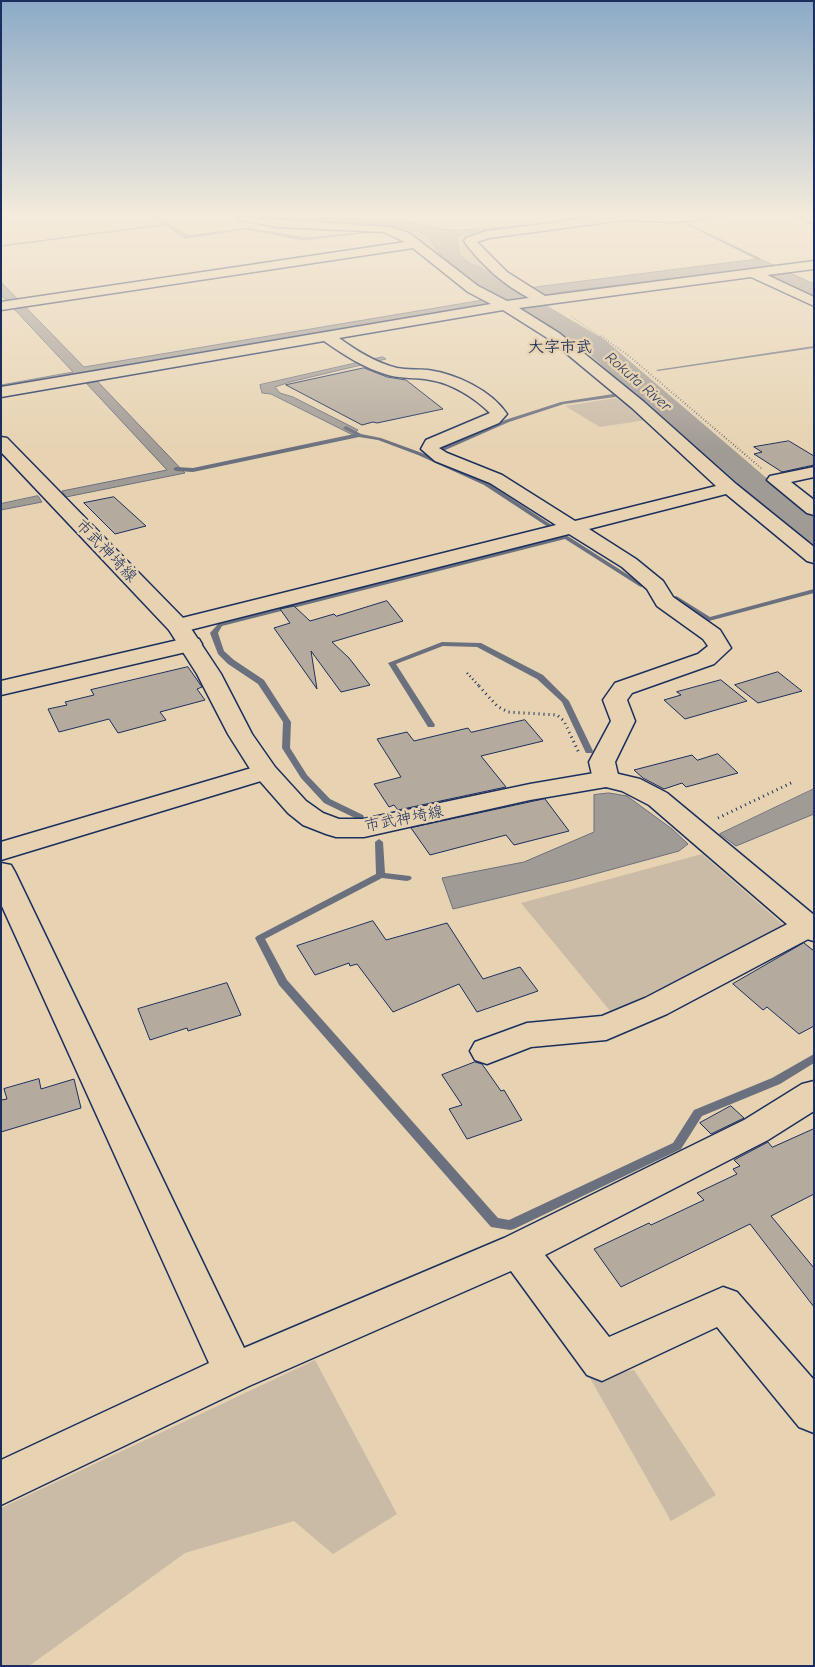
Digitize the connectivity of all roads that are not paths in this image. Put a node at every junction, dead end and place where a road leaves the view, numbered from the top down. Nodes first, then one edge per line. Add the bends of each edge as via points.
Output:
1 (78, 295) edge
2 (484, 295) edge
3 (532, 295) edge
4 (583, 295) edge
5 (799, 295) edge
6 (542, 300) junction
7 (814, 302) edge
8 (5, 305) edge
9 (503, 306) junction
10 (326, 336) junction
11 (1, 392) edge
12 (1, 442) edge
13 (814, 472) edge
14 (730, 488) junction
15 (814, 509) edge
16 (573, 526) junction
17 (814, 557) edge
18 (185, 635) junction
19 (1, 688) edge
20 (604, 771) junction
21 (265, 772) junction
22 (1, 851) edge
23 (1, 872) edge
24 (811, 929) edge
25 (486, 1051) dead end
26 (814, 1094) edge
27 (518, 1250) junction
28 (234, 1372) junction
29 (814, 1412) edge
30 (1, 1483) edge

1 - 8 street
2 - 9 street
3 - 6 street
4 - 6 street
5 - 7 street
6 - 9 street
9 - 10 street
9 - 14 street via 554,336 586,361
10 - 11 street
10 - 16 street via 366,362 396,372 444,378 494,408 499,414 493,419 432,444 430,449 441,457 496,479
12 - 18 street, 市武神埼線
13 - 15 street via 776,480
14 - 16 street
14 - 17 street
16 - 18 street
16 - 20 street via 656,585 665,601 712,635 720,648 706,659 623,688 615,700 622,721
18 - 19 street
18 - 21 street, 市武神埼線
20 - 21 street, 市武神埼線 via 530,792 364,828 336,828 312,819
20 - 24 street, 市武神埼線 via 658,799
21 - 22 street
23 - 28 street
24 - 25 street via 606,1028 527,1035
26 - 27 street via 756,1130
27 - 28 street
27 - 29 street via 602,1361 723,1305
28 - 30 street

